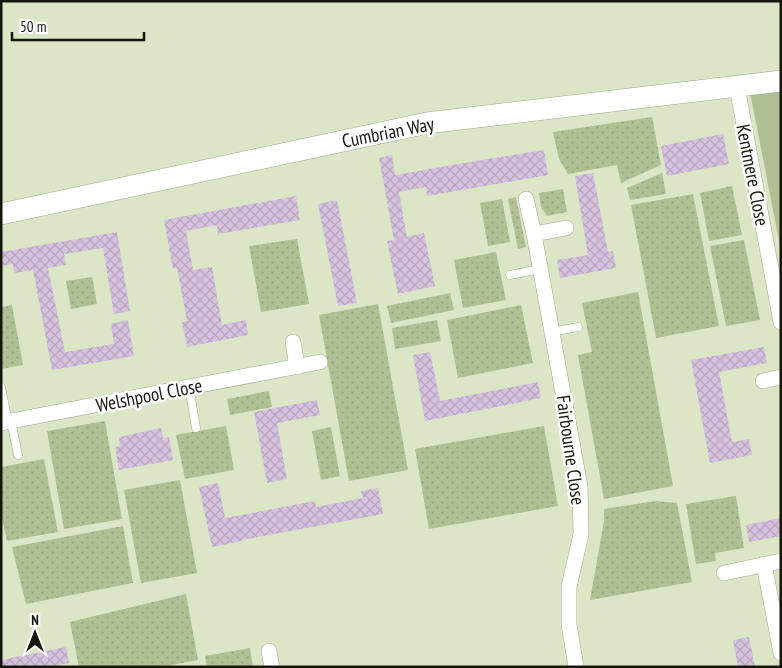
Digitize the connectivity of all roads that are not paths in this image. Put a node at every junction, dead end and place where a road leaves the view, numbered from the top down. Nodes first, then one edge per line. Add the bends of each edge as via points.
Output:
1 (781, 81) edge
2 (737, 87) junction
3 (526, 199) dead end
4 (1, 214) edge
5 (566, 228) dead end
6 (534, 234) junction
7 (540, 269) junction
8 (510, 275) dead end
9 (781, 322) edge
10 (578, 327) dead end
11 (551, 332) junction
12 (293, 342) dead end
13 (320, 362) dead end
14 (297, 367) junction
15 (781, 377) edge
16 (763, 381) dead end
17 (1, 386) edge
18 (189, 387) junction
19 (7, 422) edge
20 (196, 428) dead end
21 (18, 455) dead end
22 (781, 561) edge
23 (764, 564) junction
24 (724, 573) dead end
25 (269, 651) dead end
26 (781, 653) edge
27 (272, 667) edge
28 (576, 667) edge

1 - 2 street, Cumbrian Way
2 - 4 street, Cumbrian Way via 427,123
2 - 9 street, Kentmere Close
3 - 6 street, Fairbourne Close
5 - 6 street
6 - 7 street, Fairbourne Close
7 - 8 lane
7 - 11 street, Fairbourne Close
10 - 11 lane
11 - 28 street, Fairbourne Close via 580,486 581,534 569,587 569,624
12 - 14 street
13 - 14 street, Welshpool Close
14 - 18 street, Welshpool Close
15 - 16 street
17 - 19 lane
18 - 19 street, Welshpool Close
18 - 20 lane
19 - 21 lane
22 - 23 street
23 - 24 street
23 - 26 street
25 - 27 street

